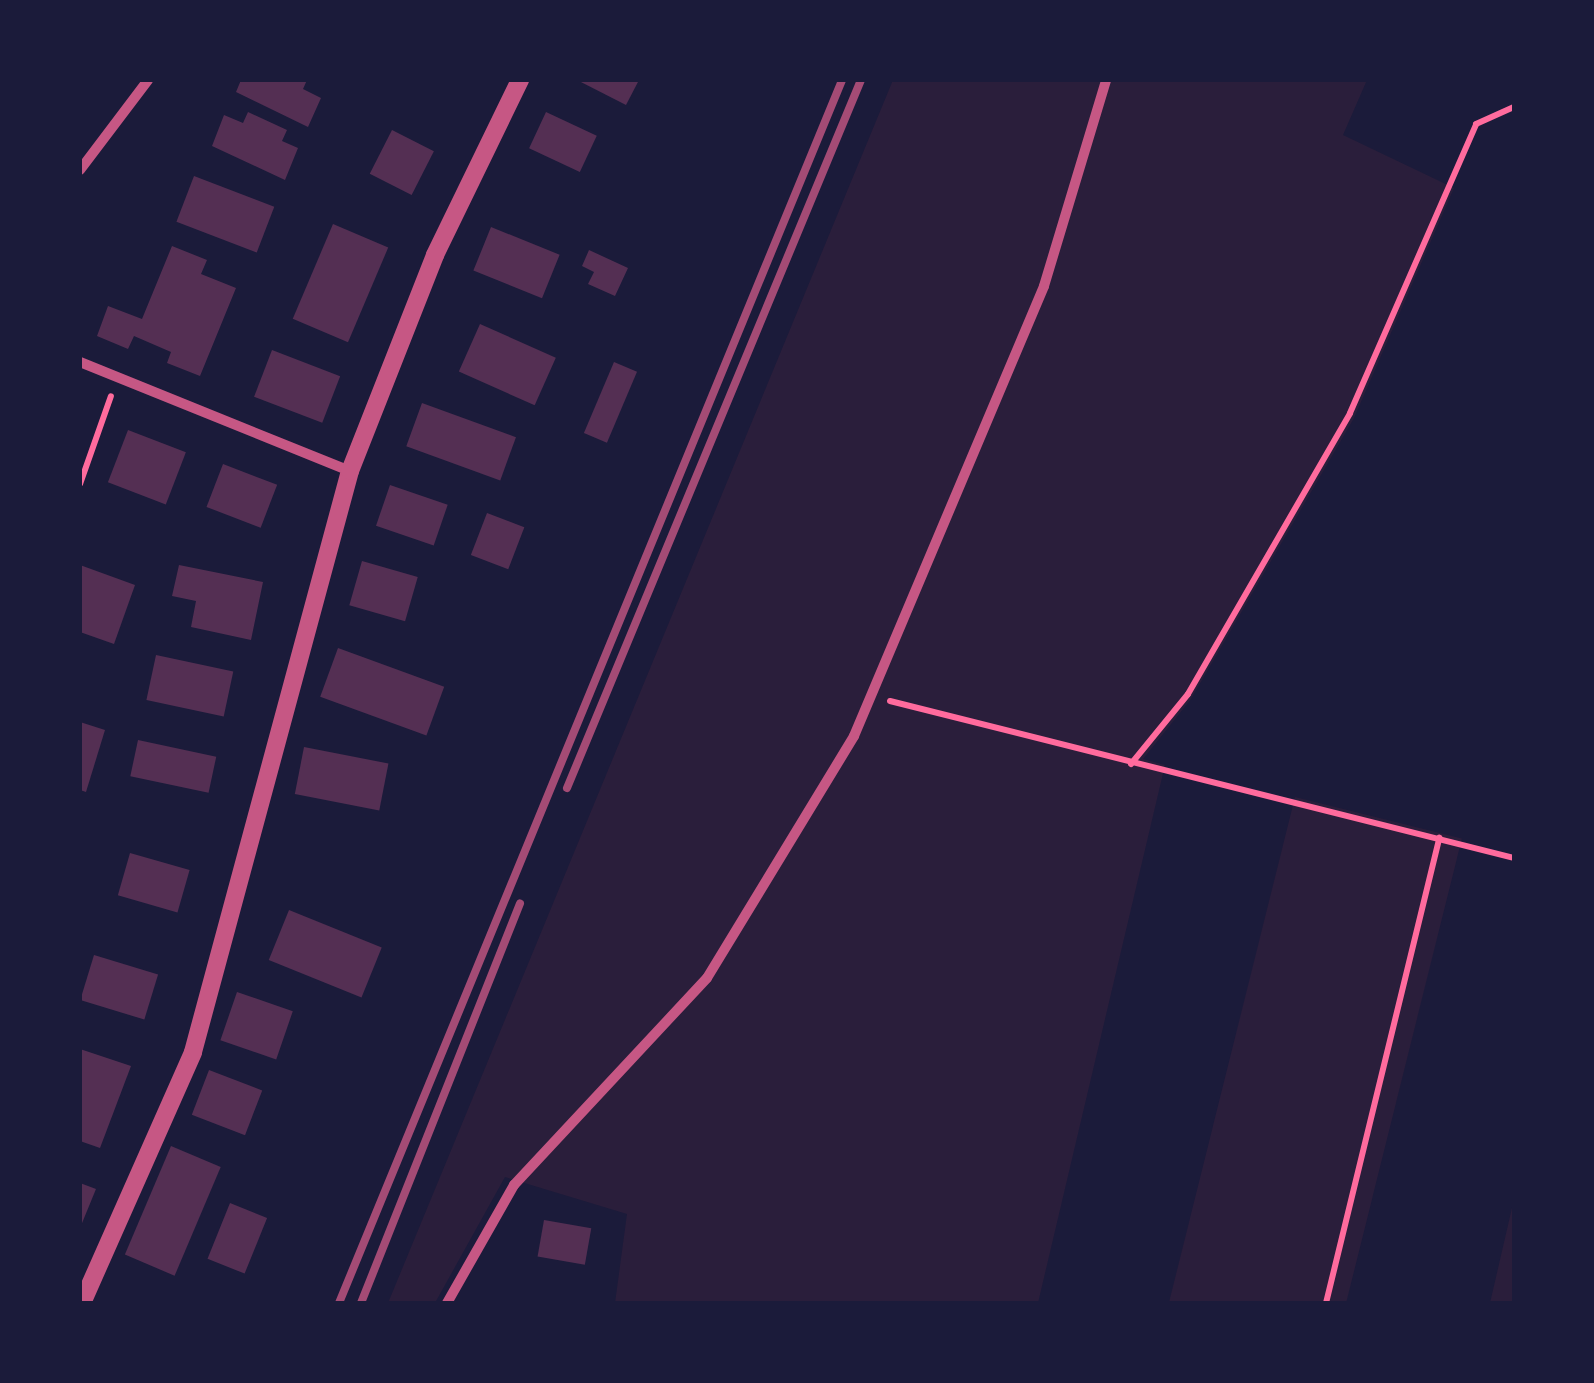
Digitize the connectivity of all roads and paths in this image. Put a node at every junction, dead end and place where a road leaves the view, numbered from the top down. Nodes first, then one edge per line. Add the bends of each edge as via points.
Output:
1 (148, 80) edge
2 (520, 80) edge
3 (1106, 80) edge
4 (1514, 107) edge
5 (80, 170) edge
6 (80, 362) edge
7 (117, 377) junction
8 (350, 471) junction
9 (80, 484) edge
10 (867, 693) junction
11 (1131, 764) junction
12 (1439, 838) junction
13 (1514, 858) edge
14 (82, 1303) edge
15 (448, 1303) edge
16 (1326, 1303) edge

1 - 5 street
2 - 8 street via 435,255
3 - 10 street via 1044,286
4 - 11 path via 1476,124 1350,413 1188,694
6 - 7 street
7 - 8 street
7 - 9 path
8 - 14 street via 193,1052
10 - 11 path
10 - 15 street via 854,736 707,978 514,1185
11 - 12 path
12 - 13 path
12 - 16 path

